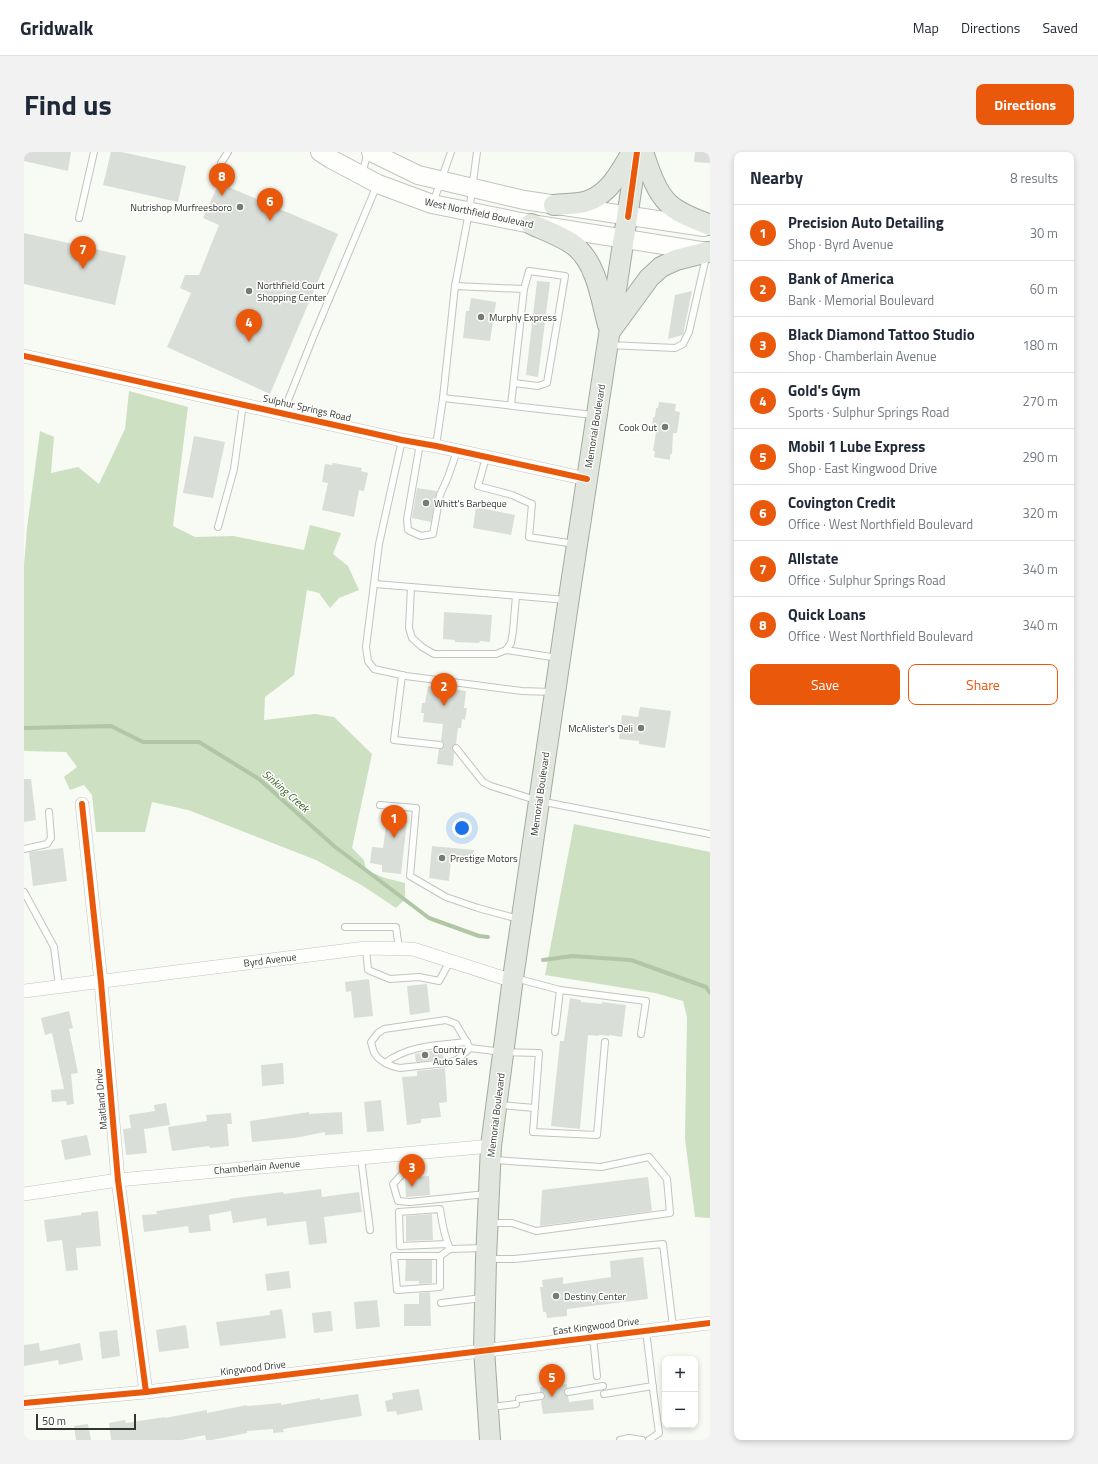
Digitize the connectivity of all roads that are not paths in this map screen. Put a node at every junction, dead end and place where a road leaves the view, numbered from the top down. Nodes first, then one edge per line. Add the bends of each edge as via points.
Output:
1 (94, 152) edge
2 (228, 152) edge
3 (368, 152) edge
4 (371, 152) edge
5 (451, 152) edge
6 (477, 152) edge
7 (632, 152) edge
8 (637, 152) edge
9 (643, 152) edge
10 (323, 153) edge
11 (221, 163) dead end
12 (361, 175) junction
13 (440, 180) junction
14 (378, 184) junction
15 (471, 188) junction
16 (432, 204) junction
17 (554, 205) junction
18 (469, 212) junction
19 (628, 217) junction
20 (80, 218) dead end
21 (532, 224) junction
22 (710, 226) edge
23 (625, 239) junction
24 (709, 252) edge
25 (455, 286) junction
26 (524, 290) junction
27 (609, 338) junction
28 (24, 356) edge
29 (514, 383) junction
30 (443, 398) junction
31 (243, 404) junction
32 (511, 405) junction
33 (283, 413) junction
34 (597, 415) junction
35 (402, 440) junction
36 (420, 443) junction
37 (436, 446) junction
38 (457, 451) junction
39 (486, 457) junction
40 (587, 479) junction
41 (218, 527) dead end
42 (577, 545) junction
43 (375, 584) junction
44 (411, 587) junction
45 (516, 596) junction
46 (569, 600) junction
47 (506, 650) junction
48 (560, 658) junction
49 (402, 675) junction
50 (555, 693) junction
51 (440, 745) dead end
52 (456, 748) dead end
53 (539, 801) junction
54 (82, 804) dead end
55 (380, 805) dead end
56 (49, 812) dead end
57 (710, 834) edge
58 (24, 849) edge
59 (24, 892) edge
60 (522, 920) junction
61 (345, 927) dead end
62 (366, 948) junction
63 (399, 949) junction
64 (450, 961) junction
65 (513, 979) junction
66 (101, 982) junction
67 (59, 987) junction
68 (560, 990) junction
69 (24, 991) edge
70 (555, 1032) dead end
71 (641, 1034) dead end
72 (467, 1042) junction
73 (605, 1042) dead end
74 (470, 1048) junction
75 (503, 1052) junction
76 (385, 1063) junction
77 (496, 1105) junction
78 (534, 1108) junction
79 (410, 1153) junction
80 (490, 1153) junction
81 (361, 1158) junction
82 (118, 1180) junction
83 (24, 1194) edge
84 (489, 1194) junction
85 (487, 1223) junction
86 (370, 1230) dead end
87 (448, 1247) junction
88 (486, 1254) junction
89 (440, 1256) junction
90 (485, 1298) junction
91 (441, 1303) dead end
92 (710, 1323) edge
93 (673, 1327) junction
94 (646, 1330) junction
95 (593, 1337) junction
96 (484, 1350) junction
97 (597, 1376) dead end
98 (603, 1386) dead end
99 (652, 1386) junction
100 (146, 1392) junction
101 (568, 1392) dead end
102 (604, 1394) dead end
103 (540, 1396) dead end
104 (24, 1403) edge
105 (488, 1408) junction
106 (487, 1440) edge
107 (620, 1440) edge
108 (642, 1440) edge
109 (650, 1440) edge

1 - 20 lane
2 - 11 lane
3 - 12 lane
4 - 13 main road via 418,175
5 - 13 lane
6 - 15 lane
7 - 17 main road via 617,177 594,199 581,203
8 - 19 main road, Memorial Boulevard
9 - 22 main road via 651,174 668,203
10 - 12 main road, West Northfield Boulevard
12 - 14 main road, West Northfield Boulevard
13 - 15 main road
13 - 16 lane
14 - 16 main road, West Northfield Boulevard
14 - 33 lane
15 - 17 main road
15 - 18 lane
16 - 18 main road, West Northfield Boulevard
17 - 19 main road
18 - 21 main road, West Northfield Boulevard
18 - 25 lane
19 - 22 main road
19 - 23 main road, Memorial Boulevard
21 - 23 main road, West Northfield Boulevard
21 - 27 main road via 575,246 585,256 599,291
23 - 24 main road, West Northfield Boulevard
23 - 27 main road, Memorial Boulevard
24 - 27 main road via 676,260 661,267 649,278
24 - 27 lane via 689,332 683,344 675,348
25 - 26 lane
25 - 30 lane
26 - 29 lane
26 - 29 lane via 529,271 565,276 547,383 538,386
27 - 34 main road, Memorial Boulevard
28 - 31 street, Sulphur Springs Road
29 - 32 lane
30 - 32 lane
30 - 37 lane
31 - 33 street, Sulphur Springs Road
31 - 41 lane via 234,469
32 - 34 lane
33 - 35 street, Sulphur Springs Road
34 - 40 main road, Memorial Boulevard
35 - 36 street, Sulphur Springs Road
35 - 43 lane via 379,544
36 - 37 street, Sulphur Springs Road
36 - 38 lane via 407,519 408,530 421,536 433,534 440,494
37 - 38 street, Sulphur Springs Road
38 - 39 street, Sulphur Springs Road
39 - 40 street, Sulphur Springs Road
39 - 42 lane via 478,486 512,495 532,504 529,537
40 - 42 main road, Memorial Boulevard
42 - 46 main road, Memorial Boulevard
43 - 44 lane
43 - 49 lane via 366,647 368,661 374,669
44 - 45 lane
44 - 47 lane via 410,628 412,638 422,647 434,654 496,654
45 - 46 lane
45 - 47 lane via 511,643
46 - 48 main road, Memorial Boulevard
47 - 48 lane
48 - 50 main road, Memorial Boulevard
49 - 50 lane
49 - 51 lane via 394,740
50 - 53 main road, Memorial Boulevard
52 - 53 lane via 483,782
53 - 57 lane
53 - 60 main road, Memorial Boulevard
54 - 66 street, Maitland Drive
55 - 60 lane via 416,808 410,876 446,897
56 - 58 lane via 51,838 47,844
59 - 67 lane via 54,947
60 - 65 main road, Memorial Boulevard
61 - 63 lane via 396,927
62 - 63 street, Byrd Avenue
62 - 64 lane via 368,970 390,979 419,978 439,981
62 - 66 street, Byrd Avenue
63 - 64 street, Byrd Avenue via 413,949
64 - 65 street, Byrd Avenue
65 - 68 lane
65 - 75 main road, Memorial Boulevard
66 - 67 street, Byrd Avenue
66 - 82 street, Maitland Drive
67 - 69 street, Byrd Avenue
68 - 70 lane
68 - 71 lane via 646,1001
72 - 74 lane
72 - 76 lane via 409,1050
72 - 76 lane via 456,1024 446,1020 384,1029 371,1042 375,1054
73 - 78 lane via 598,1135 533,1132
74 - 75 lane
74 - 76 lane via 457,1060 446,1063 400,1068
75 - 77 main road, Memorial Boulevard
75 - 78 lane via 539,1053
77 - 78 lane
77 - 80 main road, Memorial Boulevard
79 - 80 street, Chamberlain Avenue
79 - 81 street, Chamberlain Avenue
79 - 84 lane via 404,1172 393,1184 398,1201
80 - 84 main road, Memorial Boulevard
80 - 85 lane via 601,1167 649,1157 667,1179 670,1213 536,1231 512,1223
81 - 82 street, Chamberlain Avenue
81 - 86 lane
82 - 83 street, Chamberlain Avenue
82 - 100 street, Maitland Drive
84 - 85 main road, Memorial Boulevard
85 - 88 main road, Memorial Boulevard
87 - 87 lane via 440,1209 399,1212 400,1246
87 - 88 lane
87 - 89 lane
88 - 90 main road, Memorial Boulevard
88 - 93 lane via 514,1259 664,1244
89 - 89 lane via 394,1256 397,1290 440,1287
90 - 91 lane
90 - 96 main road, Memorial Boulevard
92 - 93 street, East Kingwood Drive
93 - 94 street, East Kingwood Drive
94 - 95 street, East Kingwood Drive
94 - 99 lane
95 - 96 street, East Kingwood Drive
95 - 97 lane
96 - 100 street, Kingwood Drive
96 - 105 main road, Memorial Boulevard
98 - 101 lane
99 - 102 lane
99 - 109 lane via 660,1433
100 - 104 street, Kingwood Drive
103 - 105 lane
105 - 106 main road, Memorial Boulevard
107 - 108 lane

